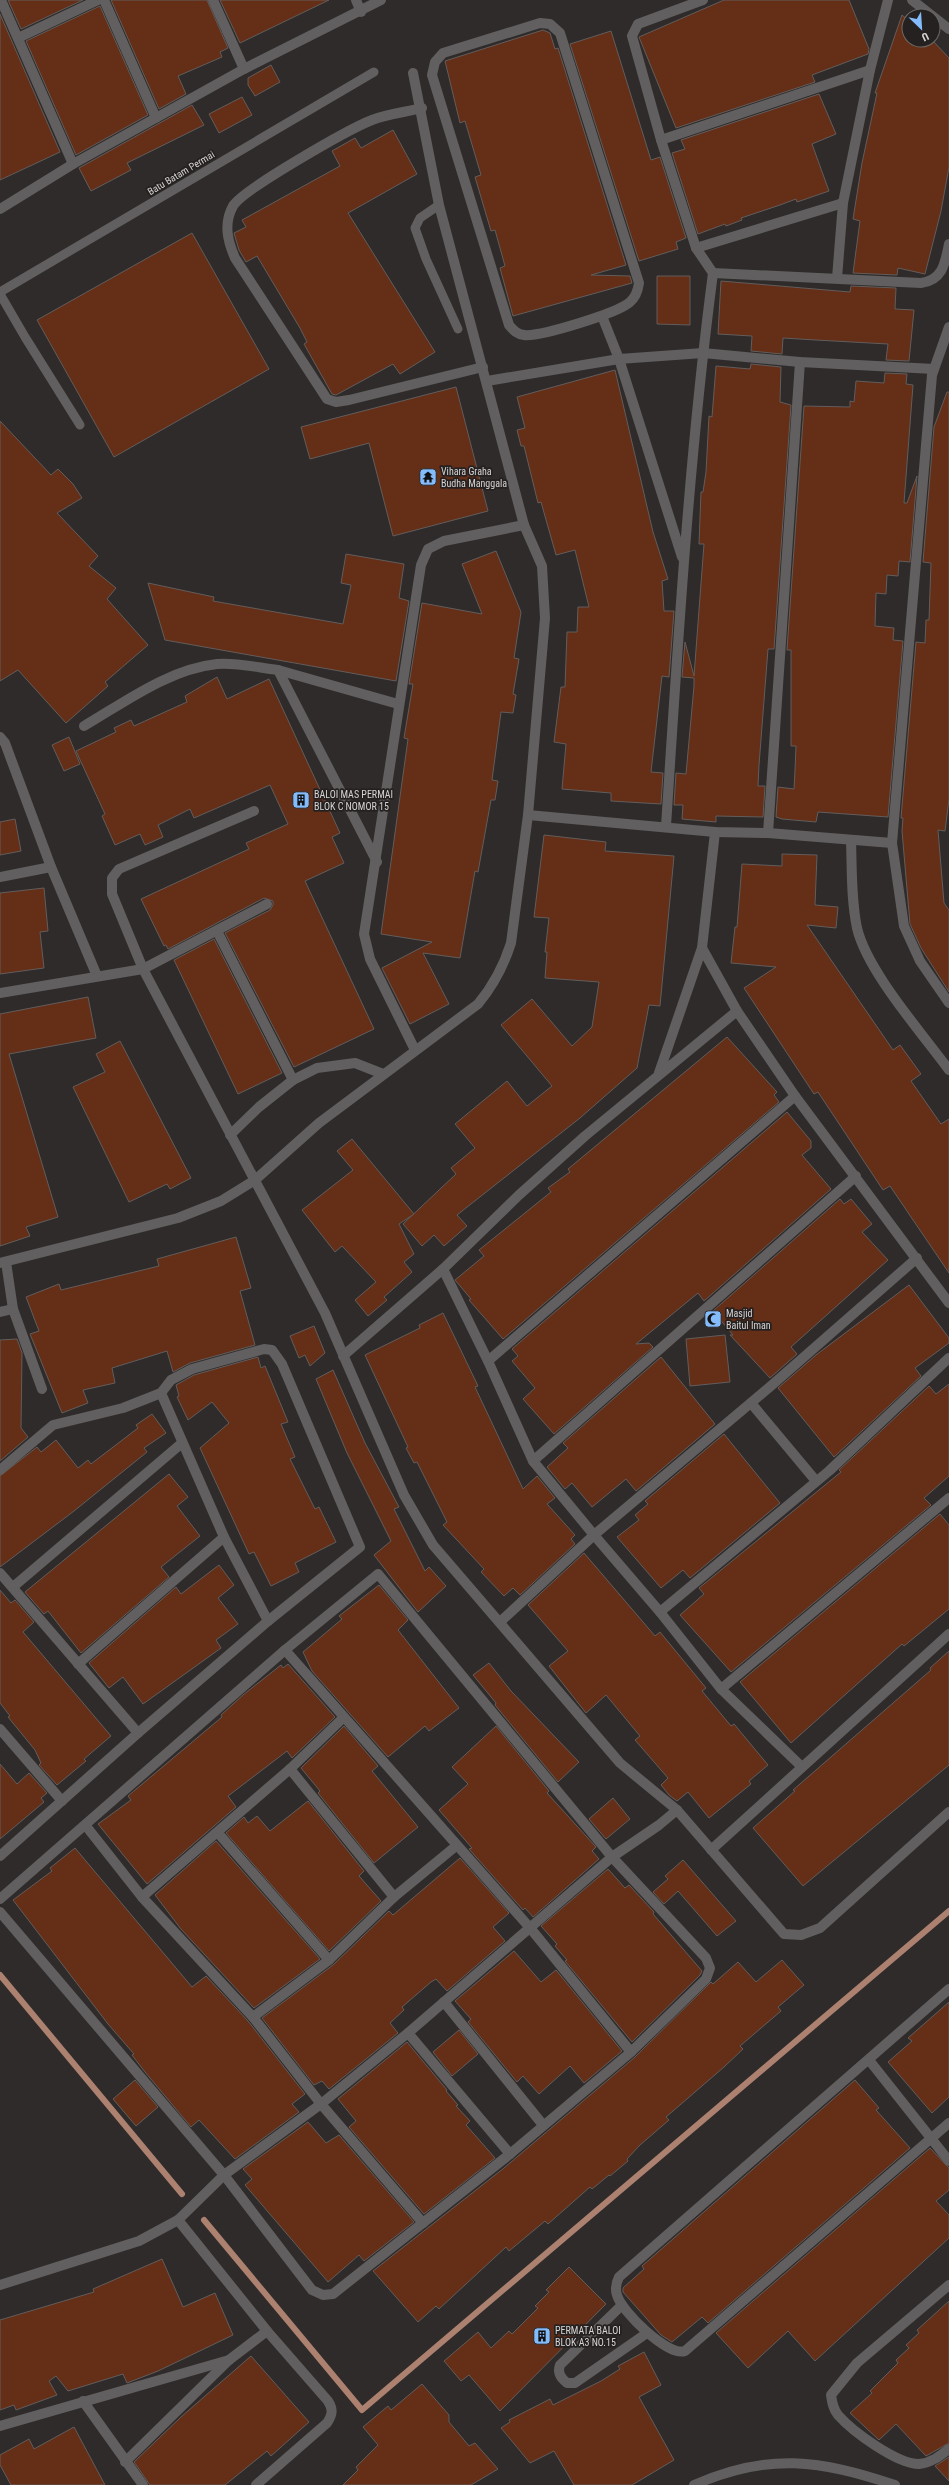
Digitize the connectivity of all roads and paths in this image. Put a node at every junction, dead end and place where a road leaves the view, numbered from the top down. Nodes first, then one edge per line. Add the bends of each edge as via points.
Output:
1 (1, 0) edge
2 (98, 0) edge
3 (104, 0) edge
4 (213, 0) edge
5 (356, 0) edge
6 (381, 0) edge
7 (703, 0) edge
8 (888, 0) edge
9 (912, 0) edge
10 (361, 12) junction
11 (949, 29) edge
12 (18, 38) junction
13 (244, 69) junction
14 (870, 70) junction
15 (374, 72) dead end
16 (413, 73) dead end
17 (422, 108) junction
18 (156, 118) junction
19 (662, 140) junction
20 (73, 164) junction
21 (843, 203) junction
22 (439, 205) junction
23 (0, 209) edge
24 (949, 244) edge
25 (696, 248) junction
26 (714, 273) junction
27 (836, 278) junction
28 (0, 293) edge
29 (602, 316) junction
30 (949, 327) edge
31 (458, 329) dead end
32 (703, 353) junction
33 (619, 359) junction
34 (800, 362) junction
35 (483, 367) junction
36 (934, 369) junction
37 (487, 381) junction
38 (80, 425) dead end
39 (524, 524) junction
40 (683, 561) junction
41 (278, 670) junction
42 (398, 704) junction
43 (84, 726) dead end
44 (0, 736) edge
45 (254, 811) dead end
46 (528, 815) junction
47 (666, 826) junction
48 (715, 832) junction
49 (768, 833) junction
50 (851, 840) junction
51 (892, 843) junction
52 (377, 862) junction
53 (51, 868) junction
54 (0, 877) edge
55 (267, 904) dead end
56 (217, 931) junction
57 (702, 948) junction
58 (143, 970) junction
59 (97, 976) junction
60 (0, 993) edge
61 (949, 1002) edge
62 (737, 1011) junction
63 (415, 1050) junction
64 (949, 1070) edge
65 (384, 1074) junction
66 (659, 1074) junction
67 (292, 1080) junction
68 (795, 1096) junction
69 (230, 1135) junction
70 (856, 1176) junction
71 (255, 1180) junction
72 (918, 1258) junction
73 (3, 1262) edge
74 (444, 1269) junction
75 (949, 1303) edge
76 (13, 1309) junction
77 (0, 1312) edge
78 (343, 1356) junction
79 (949, 1358) edge
80 (488, 1361) junction
81 (42, 1389) dead end
82 (161, 1393) junction
83 (751, 1404) junction
84 (182, 1443) junction
85 (532, 1461) junction
86 (0, 1470) edge
87 (816, 1481) junction
88 (949, 1498) edge
89 (594, 1535) junction
90 (224, 1537) junction
91 (0, 1573) edge
92 (13, 1587) junction
93 (660, 1612) junction
94 (268, 1621) junction
95 (500, 1622) junction
96 (949, 1634) edge
97 (285, 1650) junction
98 (78, 1664) junction
99 (720, 1689) junction
100 (343, 1718) junction
101 (0, 1729) edge
102 (138, 1733) junction
103 (802, 1767) junction
104 (290, 1769) junction
105 (62, 1801) junction
106 (677, 1810) junction
107 (949, 1812) edge
108 (86, 1826) junction
109 (218, 1833) junction
110 (456, 1846) junction
111 (711, 1850) junction
112 (0, 1856) edge
113 (612, 1857) junction
114 (142, 1897) junction
115 (394, 1897) junction
116 (0, 1899) edge
117 (0, 1912) edge
118 (530, 1929) junction
119 (328, 1960) junction
120 (949, 1989) edge
121 (444, 2002) junction
122 (253, 2018) junction
123 (408, 2033) junction
124 (631, 2052) junction
125 (869, 2060) junction
126 (321, 2104) junction
127 (949, 2123) edge
128 (543, 2126) junction
129 (930, 2138) junction
130 (510, 2154) junction
131 (949, 2161) edge
132 (224, 2175) junction
133 (178, 2220) junction
134 (424, 2224) junction
135 (0, 2285) edge
136 (949, 2285) edge
137 (622, 2305) junction
138 (267, 2331) junction
139 (647, 2333) junction
140 (229, 2360) junction
141 (83, 2401) junction
142 (0, 2426) edge
143 (949, 2449) edge
144 (125, 2462) junction
145 (143, 2485) edge
146 (256, 2485) edge
147 (694, 2485) edge
148 (895, 2485) edge

1 - 12 street
2 - 12 street
3 - 18 street
4 - 13 street
5 - 10 street
6 - 10 street
7 - 19 street via 644,21 633,30 632,36
8 - 14 street
9 - 11 street
10 - 13 street
12 - 20 street
13 - 18 street
14 - 19 street
14 - 21 street
15 - 28 lane, Batu Batam Permai
16 - 17 street
17 - 22 street
17 - 35 street via 373,120 328,142 246,194 233,205 228,220 227,240 235,258 327,399 336,402 349,400
18 - 20 street
19 - 25 street
20 - 23 street
21 - 25 street
21 - 27 street
22 - 31 lane via 420,218 415,228 426,259
22 - 35 street
24 - 27 street via 941,273 928,282
25 - 26 street
26 - 27 street
26 - 32 street
28 - 38 lane
29 - 29 street via 530,335 517,333 509,325 432,75 435,62 443,53 540,24 550,24 560,33 639,283 635,297 630,302
29 - 33 street
30 - 36 street
32 - 33 street
32 - 34 street
32 - 40 street
33 - 37 street
33 - 40 street
34 - 36 street
34 - 49 street
35 - 37 street
36 - 51 street
37 - 39 street
39 - 42 street via 444,541 428,549 423,557
39 - 46 street via 542,566 545,618
40 - 47 street
41 - 42 street
41 - 43 street via 218,664 196,668 151,687
41 - 52 street
42 - 52 street
44 - 53 street via 5,743
45 - 58 street via 114,873 112,894
46 - 47 street
46 - 63 street via 511,942 505,960 489,991 478,1004
47 - 48 street
48 - 49 street
48 - 57 street
49 - 50 street
50 - 51 street
50 - 64 street via 853,902 857,928 864,947 884,982
51 - 61 street via 904,926 923,966
52 - 63 street via 364,941 370,959
53 - 54 street
53 - 59 street
55 - 56 street
56 - 58 street
56 - 67 street
57 - 62 street
57 - 66 street
58 - 59 street
58 - 69 street
59 - 60 street
62 - 66 street
62 - 68 street
63 - 65 street
65 - 67 street via 355,1063 317,1068
65 - 71 street via 320,1122
66 - 74 street via 520,1195
67 - 69 street
68 - 70 street
68 - 80 street
69 - 71 street
70 - 72 street
70 - 85 street
71 - 73 street via 221,1202 202,1210
71 - 78 street via 325,1313
72 - 75 street
72 - 83 street
73 - 76 street
74 - 78 street
74 - 80 street
76 - 77 street
76 - 81 street
78 - 95 street via 404,1495 420,1523 433,1545
79 - 87 street
80 - 85 street
82 - 84 street
82 - 86 street via 123,1408 53,1425
82 - 94 street via 171,1380 192,1368 264,1349 272,1350 282,1364 360,1547
83 - 87 street
83 - 89 street
84 - 90 street
84 - 92 street
85 - 89 street
87 - 93 street
88 - 99 street
89 - 93 street
89 - 95 street
90 - 94 street
90 - 98 street
91 - 92 street
92 - 98 street
93 - 99 street
94 - 102 street
95 - 106 street via 620,1763
96 - 103 street
97 - 100 street
97 - 108 street
97 - 113 street via 378,1574
98 - 102 street
99 - 103 street
100 - 104 street
100 - 110 street
101 - 105 street
102 - 105 street
103 - 111 street
104 - 109 street
104 - 115 street
105 - 112 street
106 - 111 street
106 - 113 street
107 - 111 street via 820,1928 801,1935 784,1934
108 - 114 street
108 - 116 street
109 - 114 street
109 - 119 street
110 - 115 street
110 - 118 street
113 - 118 street
113 - 124 street via 706,1958 710,1968 706,1979
114 - 122 street
115 - 119 street
117 - 132 street
118 - 121 street
118 - 124 street
119 - 122 street
120 - 125 street
121 - 123 street
121 - 128 street
122 - 126 street
123 - 126 street
123 - 130 street
124 - 128 street
125 - 129 street
125 - 137 street via 619,2277 616,2294
126 - 132 street
126 - 134 street
127 - 129 street
128 - 130 street
129 - 131 street
129 - 139 street via 685,2351 673,2351
130 - 134 street
132 - 133 street
132 - 134 street via 312,2290 319,2295 333,2294
133 - 135 street via 139,2241
133 - 138 street
136 - 143 street via 857,2363 831,2394 839,2416 895,2458 906,2462 929,2462
137 - 139 street
137 - 139 street via 560,2365 559,2371 563,2381 575,2383
138 - 140 street
138 - 146 street via 328,2400 332,2416
140 - 141 street
140 - 144 street
141 - 142 street
141 - 144 street
144 - 145 street
147 - 148 street via 737,2470 783,2462 823,2465 857,2472

